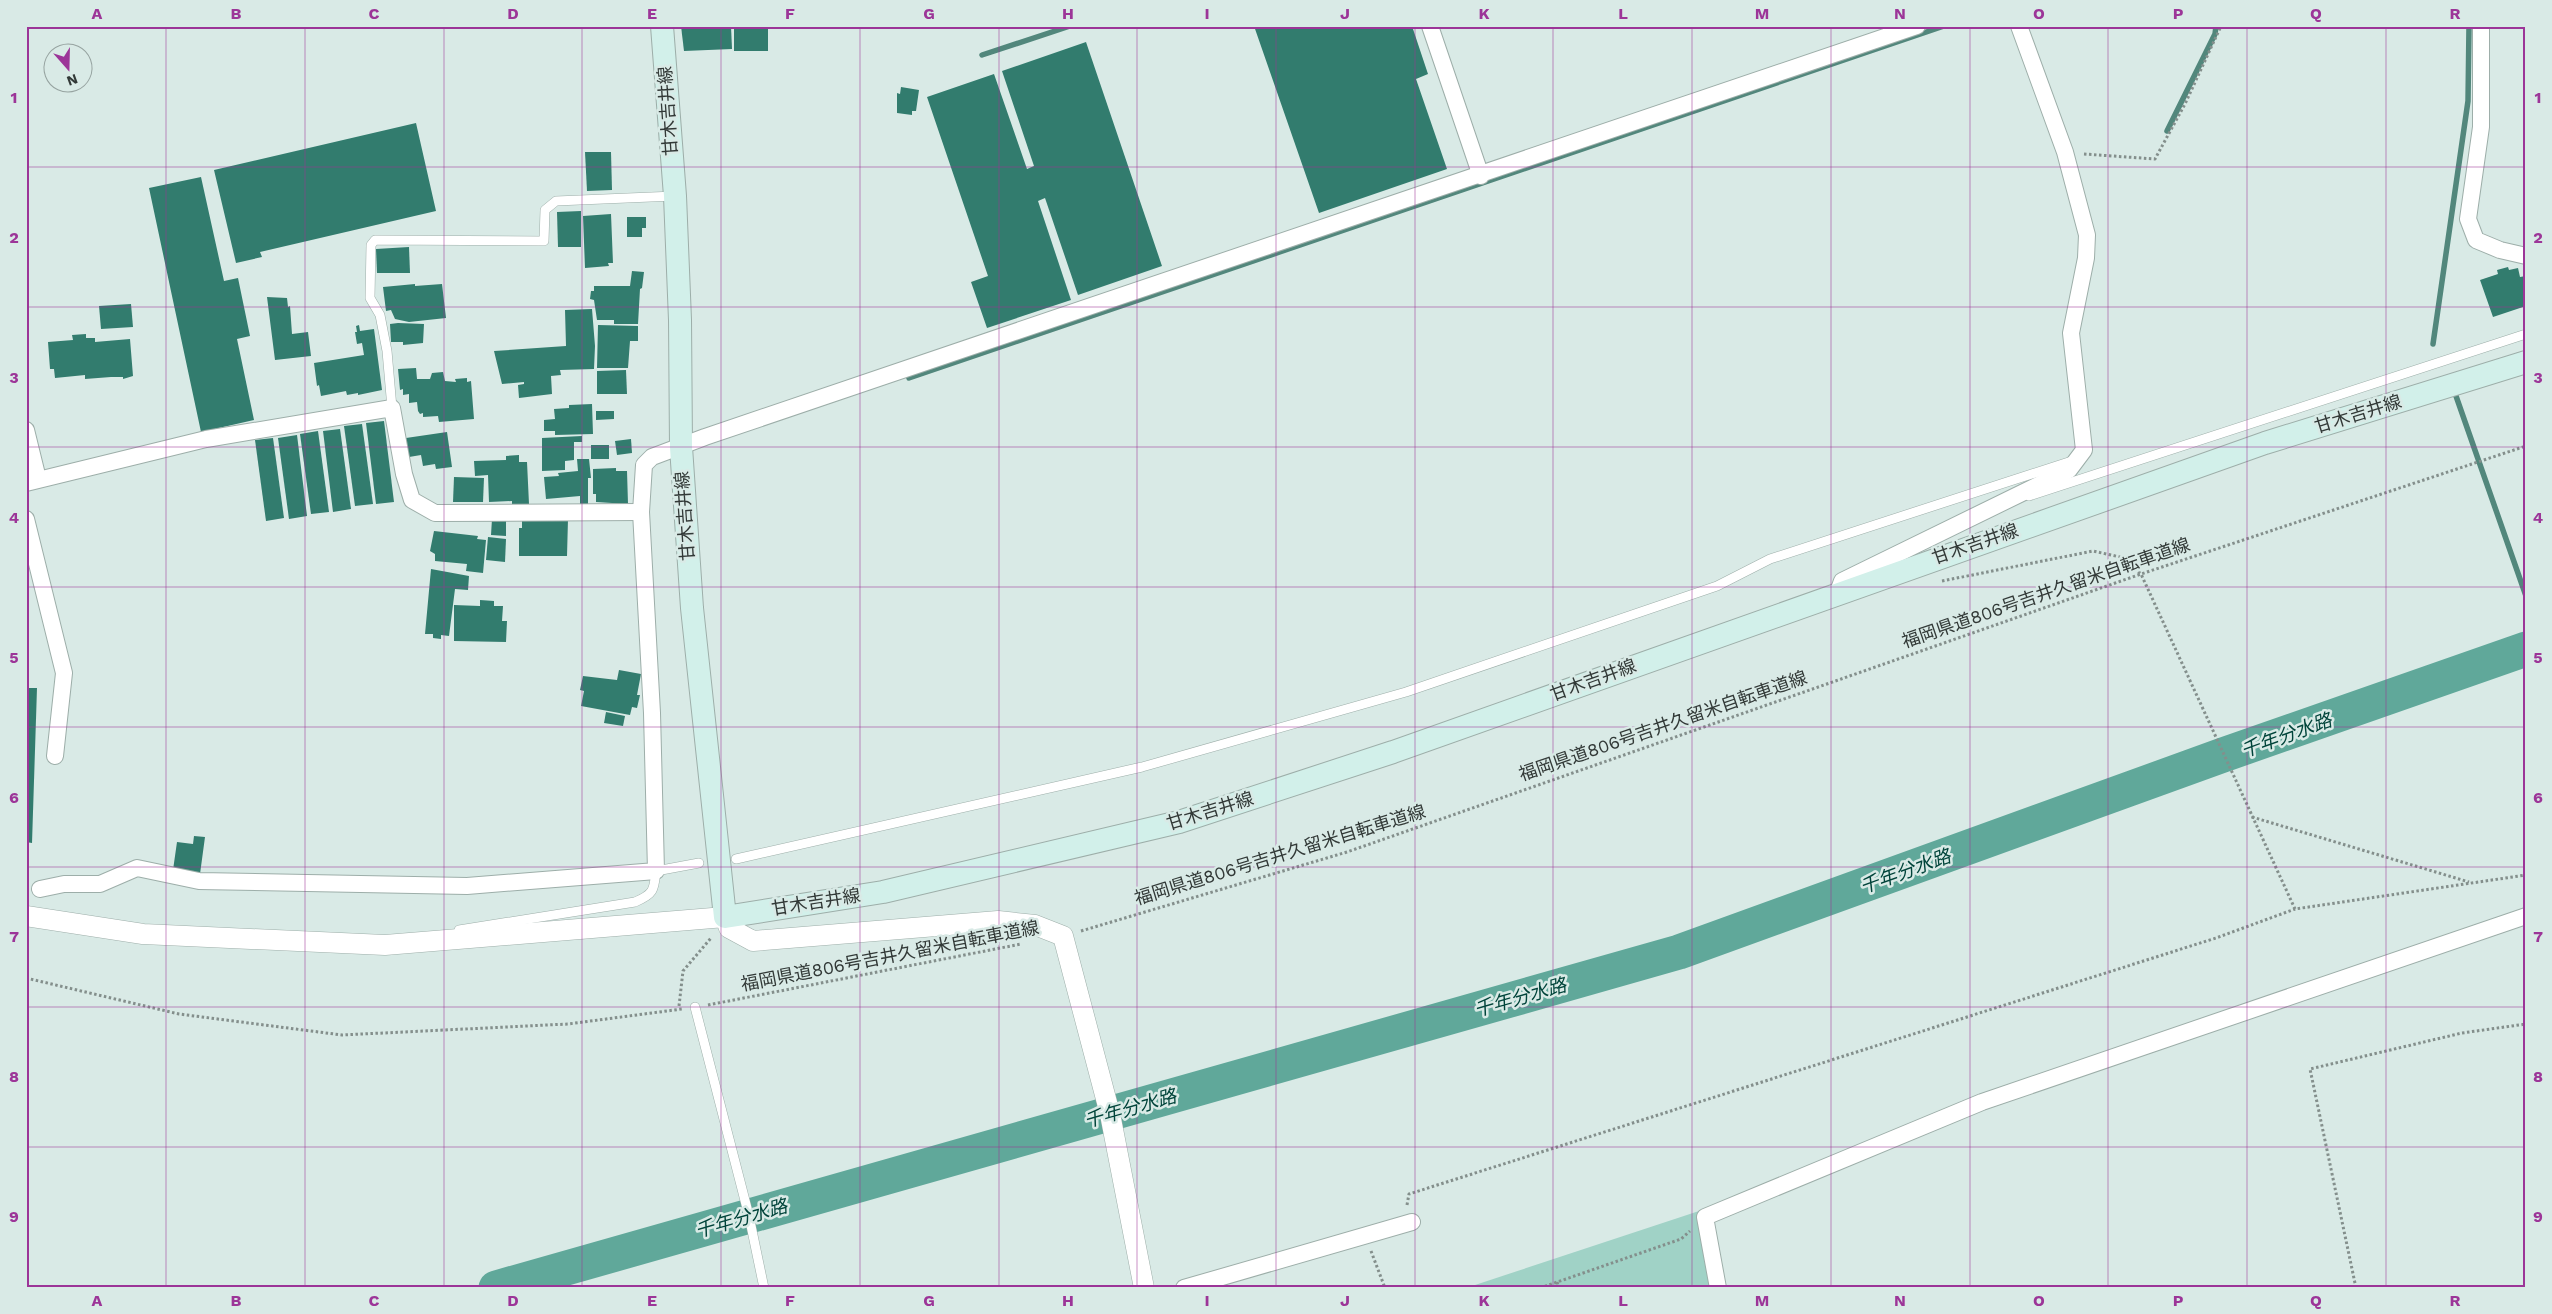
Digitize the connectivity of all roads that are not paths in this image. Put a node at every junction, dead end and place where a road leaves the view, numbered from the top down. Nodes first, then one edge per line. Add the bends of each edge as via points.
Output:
1 (662, 26) edge
2 (1430, 26) edge
3 (1917, 26) edge
4 (2019, 26) edge
5 (2481, 26) edge
6 (1481, 176) junction
7 (675, 196) junction
8 (2526, 256) edge
9 (2526, 334) edge
10 (2526, 362) edge
11 (392, 408) junction
12 (26, 430) edge
13 (681, 446) junction
14 (2077, 459) junction
15 (32, 481) edge
16 (2013, 496) junction
17 (641, 512) junction
18 (26, 519) edge
19 (1838, 592) junction
20 (55, 756) dead end
21 (736, 858) dead end
22 (699, 863) dead end
23 (656, 871) junction
24 (40, 889) dead end
25 (26, 916) edge
26 (2526, 916) edge
27 (727, 922) junction
28 (370, 944) junction
29 (695, 1007) road end
30 (1408, 1224) road end
31 (764, 1288) edge
32 (1144, 1288) edge
33 (1184, 1288) edge
34 (1718, 1288) edge

1 - 7 main road, 甘木吉井線
2 - 6 street
3 - 6 street
4 - 14 street via 2065,152 2087,235 2086,258 2071,333 2084,450
5 - 8 street via 2481,127 2468,219 2476,240
6 - 13 street
7 - 11 lane via 556,201 545,210 544,241 375,240 371,245 370,298 380,316 387,350
7 - 13 main road, 甘木吉井線
9 - 16 lane via 2042,492
10 - 19 main road, 甘木吉井線 via 2265,443
11 - 15 street via 206,438
11 - 17 street via 412,500 435,513
12 - 15 street
13 - 17 street via 652,457 644,465
13 - 27 main road, 甘木吉井線 via 692,608
14 - 16 street via 2069,470
14 - 21 lane via 1770,559 1717,586 1406,692 1142,767
16 - 19 street via 1842,581
17 - 23 street via 652,713
18 - 20 street via 64,673
19 - 27 main road, 甘木吉井線 via 1393,752 1179,822 883,892
22 - 23 lane
23 - 24 street via 467,886 198,881 137,868 100,884 64,884
23 - 28 lane via 655,886 649,896 635,902
25 - 28 street via 143,934
26 - 34 street via 1982,1102 1705,1217
27 - 28 street
27 - 32 street via 753,941 998,921 1035,925 1063,936 1110,1114
29 - 31 lane via 749,1216
30 - 33 street

